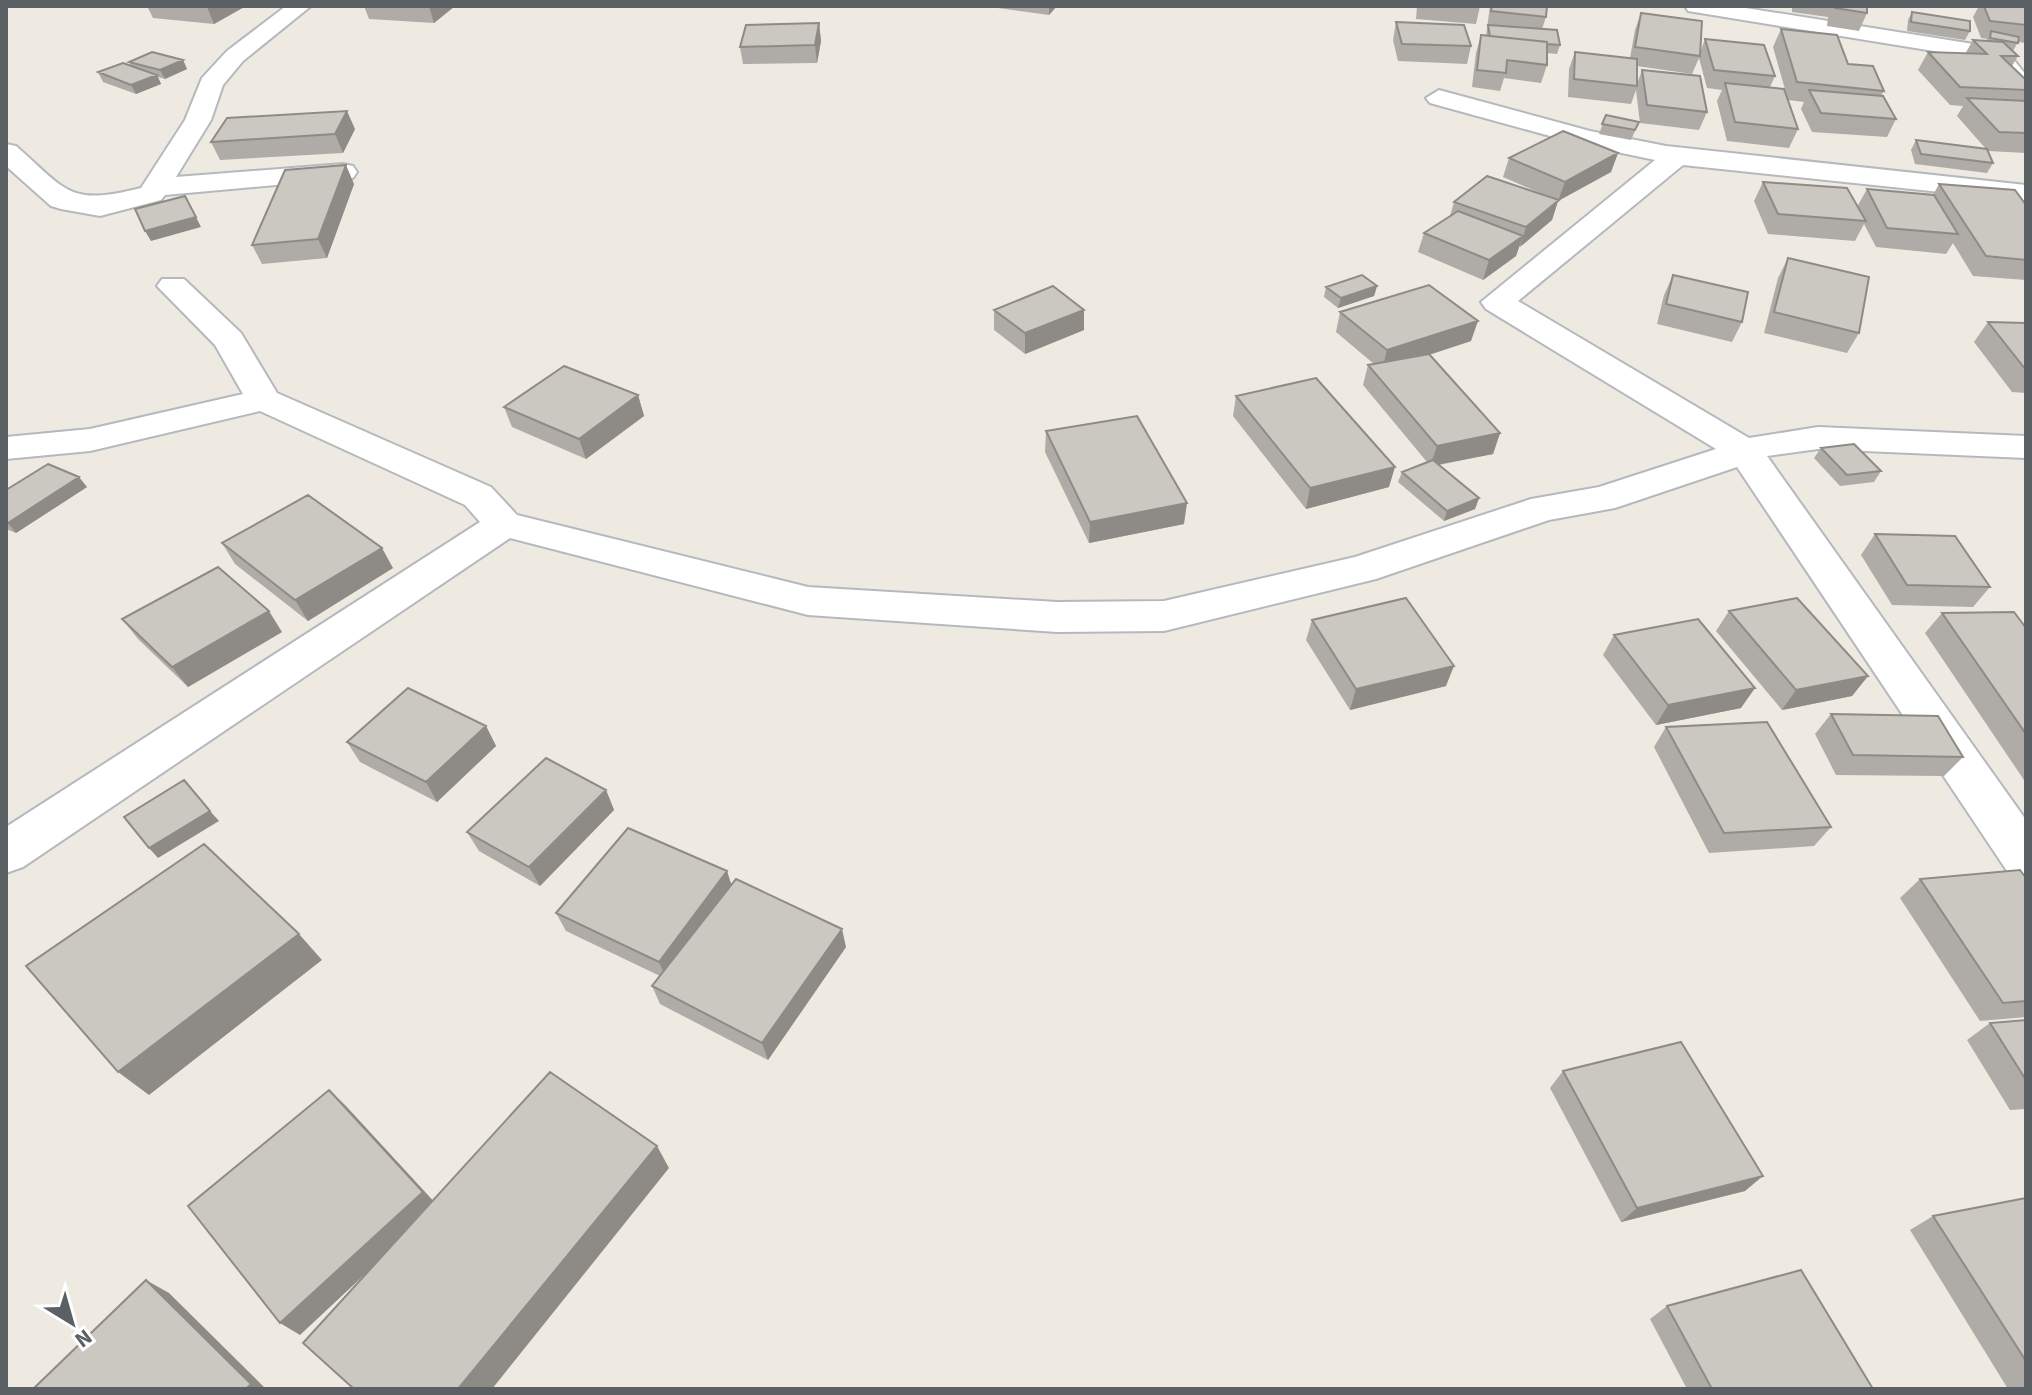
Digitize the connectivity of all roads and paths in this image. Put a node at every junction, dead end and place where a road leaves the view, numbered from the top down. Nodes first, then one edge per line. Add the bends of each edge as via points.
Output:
1 (300, 6) edge
2 (1696, 6) edge
3 (1878, 6) edge
4 (1889, 34) junction
5 (1997, 54) junction
6 (2026, 58) edge
7 (2026, 92) edge
8 (1439, 98) dead end
9 (6, 152) edge
10 (1677, 156) junction
11 (345, 172) edge
12 (154, 187) junction
13 (2026, 193) edge
14 (173, 286) dead end
15 (264, 400) junction
16 (2026, 447) edge
17 (6, 448) edge
18 (1744, 450) junction
19 (504, 524) junction
20 (6, 853) edge
21 (2026, 859) edge

1 - 12 street via 235,56 211,83 182,149
2 - 4 street via 1786,24
3 - 4 street
4 - 5 street
5 - 6 street
5 - 7 street
8 - 10 street
9 - 12 street via 49,193 82,205 110,206 151,194
10 - 13 street
10 - 18 street via 1497,302
11 - 12 street
14 - 15 street via 229,340
15 - 17 street via 90,440
15 - 19 street via 478,496
16 - 18 street via 1818,438
18 - 19 street via 1671,478 1602,499 1544,508 1362,569 1164,616 1057,617 808,601
18 - 21 street
19 - 20 street

